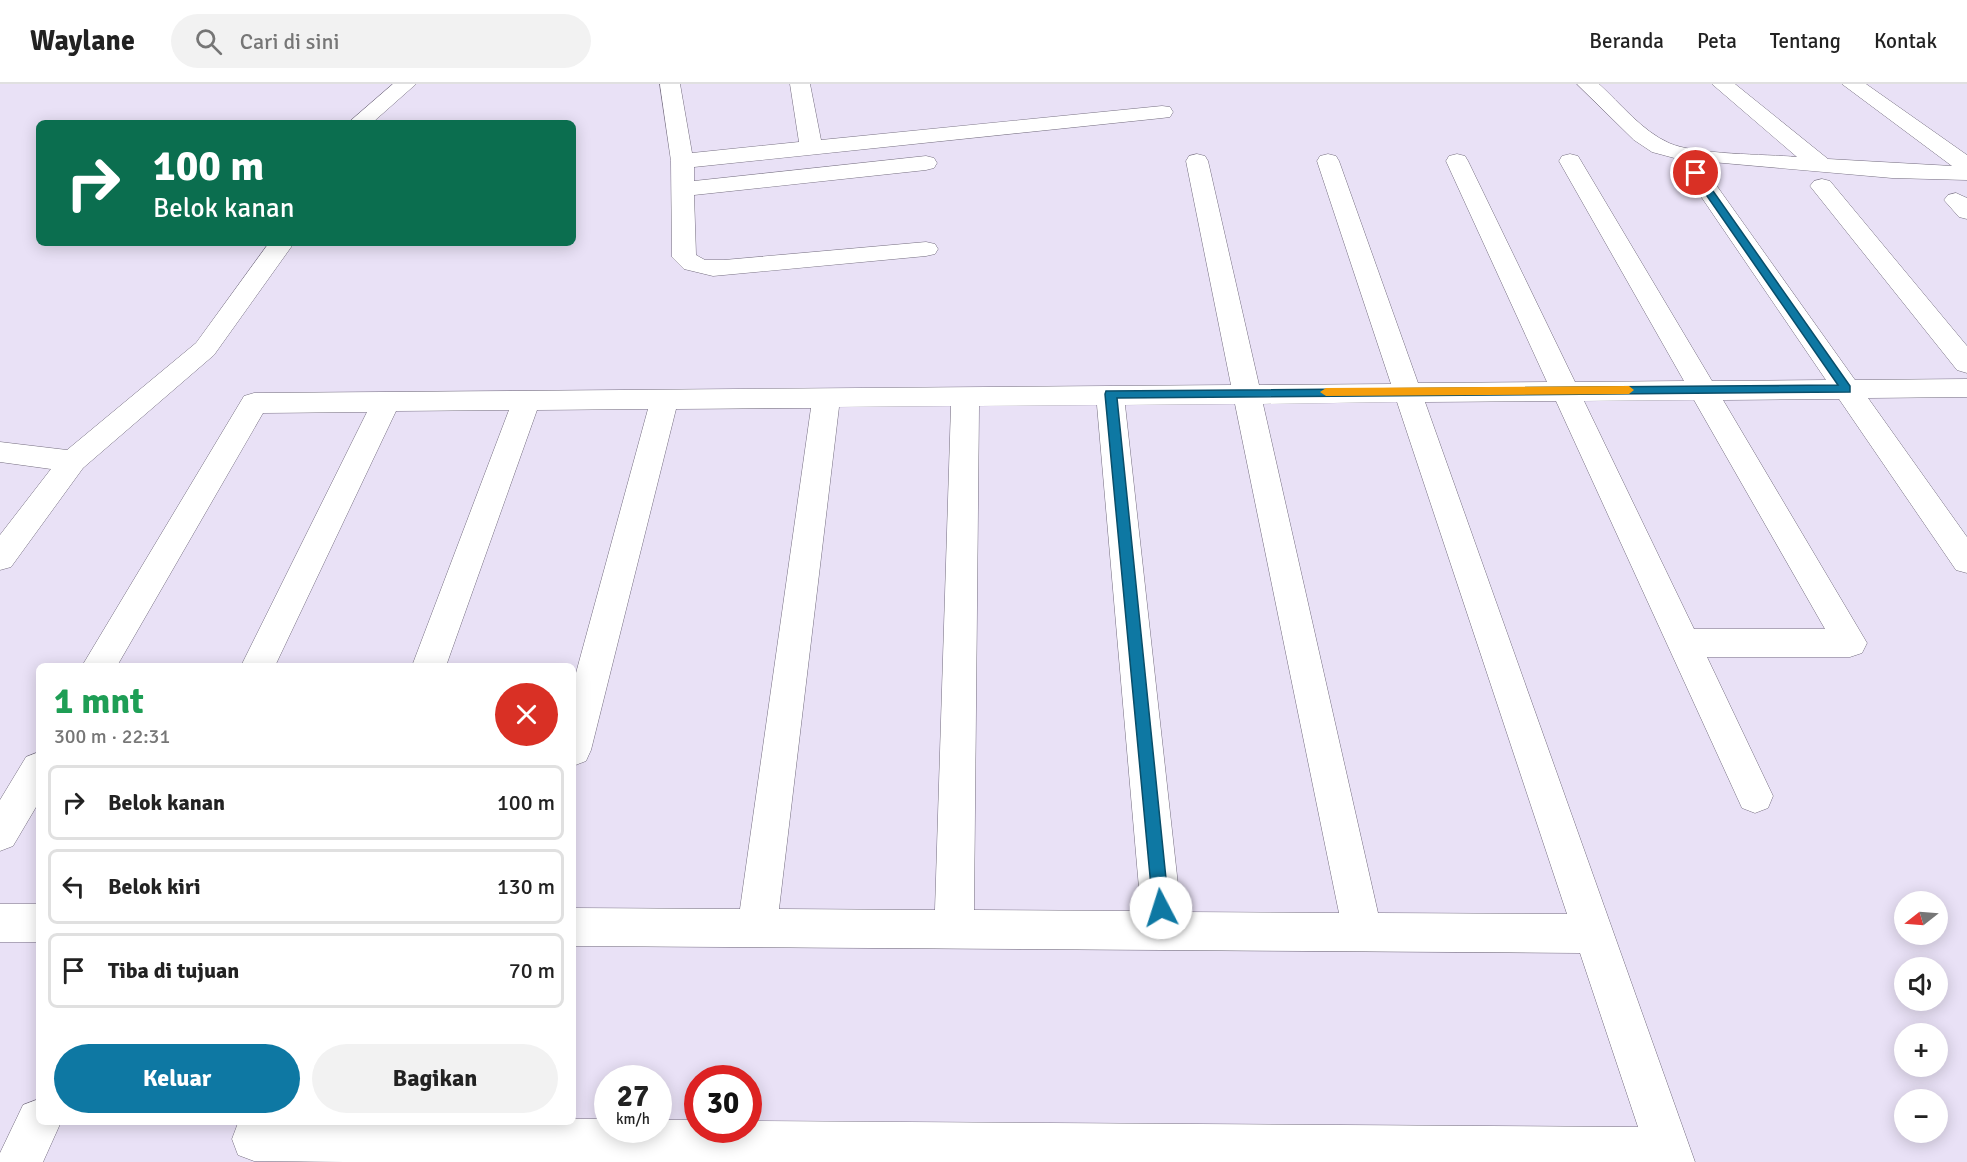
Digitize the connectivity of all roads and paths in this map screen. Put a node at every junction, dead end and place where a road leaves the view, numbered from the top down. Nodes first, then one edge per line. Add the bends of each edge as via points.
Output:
1 (406, 84) edge
2 (670, 84) edge
3 (800, 84) edge
4 (1587, 84) edge
5 (1722, 84) edge
6 (1852, 84) edge
7 (1162, 112) dead end
8 (363, 120) edge
9 (811, 147) junction
10 (682, 161) junction
11 (1197, 161) dead end
12 (1328, 161) dead end
13 (1457, 161) dead end
14 (1570, 161) dead end
15 (926, 163) dead end
16 (1967, 166) edge
17 (1696, 173) dead end
18 (1967, 173) edge
19 (1822, 176) junction
20 (683, 189) junction
21 (280, 246) edge
22 (926, 249) dead end
23 (1967, 364) edge
24 (1967, 388) edge
25 (1846, 389) junction
26 (1703, 390) junction
27 (1565, 391) junction
28 (1407, 392) junction
29 (1247, 393) junction
30 (1110, 394) junction
31 (964, 395) junction
32 (826, 397) junction
33 (665, 398) junction
34 (527, 400) junction
35 (386, 402) junction
36 (0, 452) edge
37 (73, 461) junction
38 (0, 558) edge
39 (1967, 561) edge
40 (1684, 643) junction
41 (101, 663) edge
42 (259, 663) edge
43 (430, 663) edge
44 (576, 739) edge
45 (36, 773) edge
46 (1755, 796) dead end
47 (0, 834) edge
48 (0, 923) edge
49 (36, 923) edge
50 (576, 927) edge
51 (757, 928) junction
52 (954, 930) junction
53 (1163, 931) junction
54 (1363, 933) junction
55 (1594, 934) junction
56 (37, 1125) edge
57 (253, 1141) edge
58 (496, 1151) edge
59 (711, 1152) edge
60 (917, 1153) edge
61 (1670, 1156) edge
62 (19, 1162) edge

1 - 8 street
2 - 10 street
3 - 9 street
4 - 19 street via 1646,138 1671,151
5 - 19 street
6 - 16 street
7 - 9 street
9 - 10 street
10 - 20 street
11 - 29 street
12 - 28 street
13 - 27 street
14 - 26 street
15 - 20 street
17 - 25 street
18 - 19 street via 1892,171
19 - 23 street
20 - 22 street via 684,257 702,268
21 - 37 street via 205,349
24 - 25 street
25 - 26 street
25 - 39 street
26 - 27 street
26 - 40 street via 1850,643
27 - 28 street
27 - 40 street
28 - 29 street
28 - 55 street
29 - 30 street
29 - 54 street
30 - 31 street
30 - 53 street
31 - 32 street
31 - 52 street
32 - 33 street
32 - 51 street
33 - 34 street
33 - 44 street
34 - 35 street
34 - 43 street
35 - 41 street via 254,403
35 - 42 street
36 - 37 street
37 - 38 street
40 - 46 street
45 - 47 street
48 - 49 street
50 - 51 street
51 - 52 street
52 - 53 street
53 - 54 street
54 - 55 street
55 - 61 street
56 - 62 street
57 - 58 street
58 - 59 street
59 - 60 street
60 - 61 street

